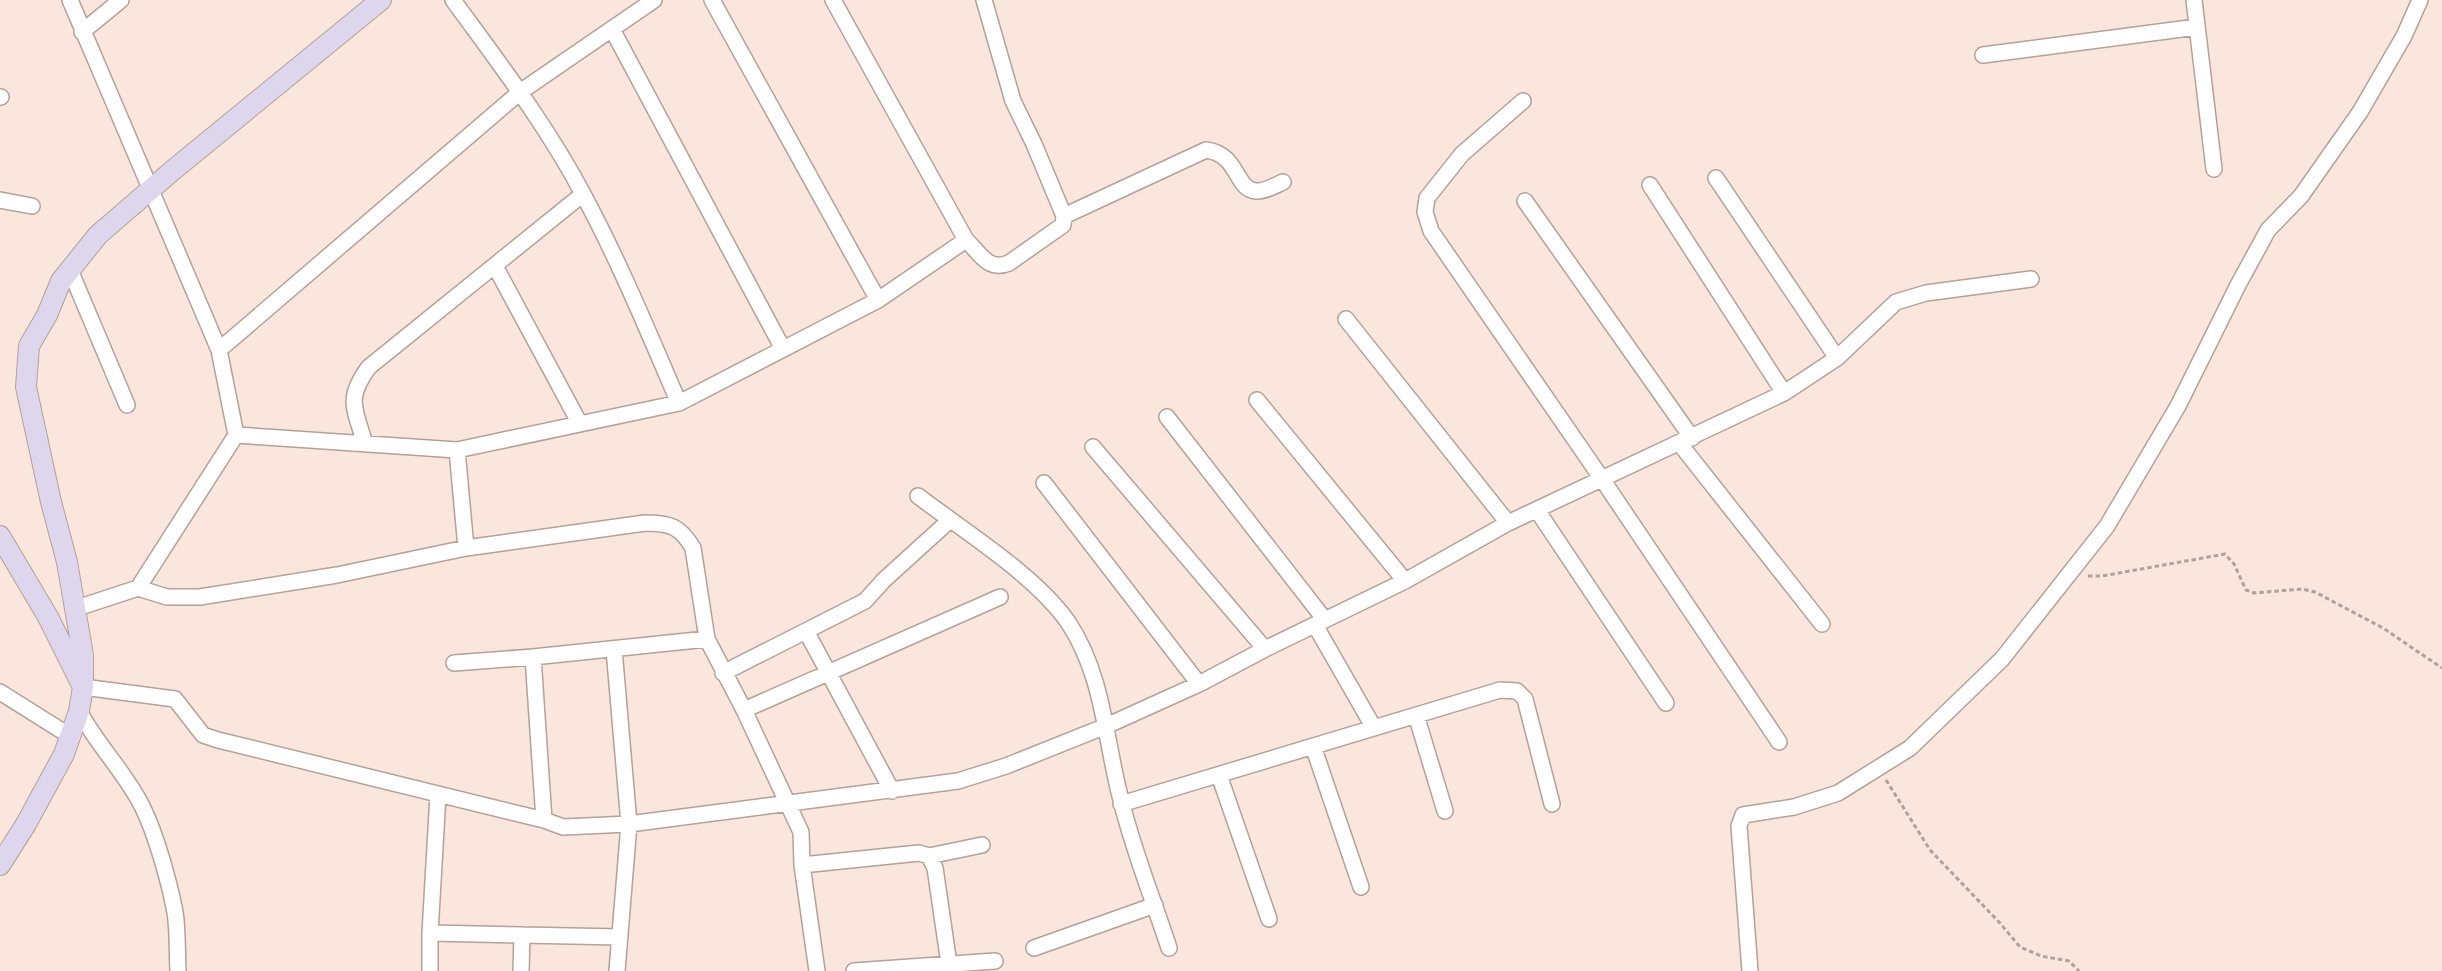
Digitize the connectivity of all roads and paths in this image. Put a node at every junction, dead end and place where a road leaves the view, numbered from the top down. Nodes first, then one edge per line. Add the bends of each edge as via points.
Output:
1 (70, 0) edge
2 (121, 0) edge
3 (381, 0) edge
4 (453, 0) edge
5 (654, 0) edge
6 (712, 0) edge
7 (833, 0) edge
8 (984, 0) edge
9 (2194, 0) edge
10 (2420, 0) edge
11 (2197, 27) junction
12 (612, 29) junction
13 (82, 32) junction
14 (1983, 55) dead end
15 (520, 92) junction
16 (1523, 100) dead end
17 (2214, 169) dead end
18 (1716, 177) dead end
19 (1283, 182) dead end
20 (1650, 185) dead end
21 (150, 192) junction
22 (584, 194) junction
23 (0, 200) edge
24 (1525, 201) dead end
25 (32, 206) dead end
26 (1064, 216) junction
27 (966, 240) junction
28 (495, 266) junction
29 (70, 270) junction
30 (2031, 279) dead end
31 (878, 300) junction
32 (1346, 320) dead end
33 (783, 349) junction
34 (219, 350) junction
35 (1837, 358) junction
36 (1784, 393) junction
37 (1257, 400) dead end
38 (679, 403) junction
39 (127, 405) dead end
40 (1167, 417) dead end
41 (580, 424) junction
42 (236, 435) junction
43 (1686, 441) junction
44 (366, 444) junction
45 (1093, 447) dead end
46 (457, 450) junction
47 (1602, 479) junction
48 (1044, 483) dead end
49 (918, 496) dead end
50 (1537, 510) junction
51 (950, 520) junction
52 (1508, 523) junction
53 (0, 536) edge
54 (466, 548) junction
55 (2073, 570) junction
56 (1405, 581) junction
57 (138, 588) junction
58 (1000, 597) dead end
59 (74, 609) junction
60 (1320, 622) junction
61 (1822, 624) dead end
62 (806, 631) junction
63 (707, 639) junction
64 (614, 649) junction
65 (1265, 649) junction
66 (532, 657) junction
67 (454, 663) dead end
68 (2442, 668) edge
69 (829, 673) junction
70 (723, 674) junction
71 (1199, 684) junction
72 (83, 687) junction
73 (0, 692) edge
74 (1666, 703) dead end
75 (744, 710) junction
76 (79, 711) junction
77 (1416, 715) junction
78 (1107, 726) junction
79 (1374, 728) junction
80 (70, 736) junction
81 (1779, 742) dead end
82 (1313, 746) junction
83 (1878, 769) junction
84 (1220, 775) junction
85 (892, 791) junction
86 (438, 795) junction
87 (786, 803) junction
88 (1121, 804) junction
89 (1552, 804) dead end
90 (1445, 811) dead end
91 (544, 820) junction
92 (629, 824) junction
93 (982, 845) dead end
94 (929, 856) junction
95 (0, 865) edge
96 (802, 865) junction
97 (1361, 887) dead end
98 (1155, 905) junction
99 (1269, 919) dead end
100 (430, 933) junction
101 (522, 935) junction
102 (620, 937) junction
103 (1034, 948) dead end
104 (1169, 948) dead end
105 (995, 961) dead end
106 (949, 964) junction
107 (178, 971) edge
108 (430, 971) edge
109 (521, 971) edge
110 (617, 971) edge
111 (817, 971) edge
112 (854, 971) edge
113 (1750, 971) edge
114 (2079, 971) edge

1 - 13 street
2 - 13 street
3 - 21 main road
4 - 15 street
5 - 12 street
6 - 31 street
7 - 27 street
8 - 26 street via 1013,101
9 - 11 street
10 - 55 street via 2360,112 2301,196 2268,230 2178,406 2107,526
11 - 14 street
11 - 17 street
12 - 15 street
12 - 33 street
13 - 21 street
15 - 22 street
15 - 34 street
16 - 47 street via 1462,154 1427,198 1425,212 1431,231
18 - 35 street
19 - 26 street via 1257,192 1247,189 1227,157 1206,150
20 - 36 street
21 - 29 main road via 98,235
21 - 34 street
22 - 28 street
22 - 38 street
23 - 25 street
24 - 43 street
26 - 27 street via 1063,225 1000,267 991,265
27 - 31 street
28 - 41 street
28 - 44 street via 369,368 357,384 354,407
29 - 39 street
29 - 59 main road via 29,346 26,387 67,562
30 - 35 street via 1926,293 1896,302
31 - 33 street
32 - 52 street
33 - 38 street
34 - 42 street
35 - 36 street
36 - 43 street
37 - 56 street
38 - 41 street
40 - 60 street
41 - 46 street
42 - 44 street
42 - 57 street
43 - 47 street
43 - 61 street
44 - 46 street
45 - 65 street
46 - 54 street
47 - 50 street
47 - 81 street
48 - 71 street
49 - 51 street
50 - 52 street
50 - 74 street
51 - 62 street via 865,601
51 - 78 street via 1042,592 1067,621 1096,682
52 - 56 street
53 - 72 main road via 48,617
54 - 57 street via 337,575 200,597 167,597
54 - 63 street via 668,523 686,537 693,549
55 - 68 path via 2102,576 2225,554 2250,593 2288,588 2315,592 2384,628
55 - 83 street via 2002,659 1910,748
56 - 60 street
57 - 59 street
58 - 69 street
59 - 72 main road via 83,655
60 - 65 street
60 - 79 street
62 - 69 street
62 - 70 street
63 - 64 street
63 - 70 street
64 - 66 street
64 - 92 street
65 - 71 street
66 - 67 street
66 - 91 street
69 - 75 street
69 - 85 street
70 - 75 street
71 - 78 street
72 - 76 main road
72 - 86 street via 176,699 203,735
73 - 80 street
75 - 87 street
76 - 80 main road
76 - 107 street via 142,806 155,840 175,913
77 - 79 street
77 - 89 street via 1500,690 1516,691 1525,699
77 - 90 street
78 - 85 street via 968,778
78 - 88 street via 1109,755
79 - 82 street
80 - 95 main road via 42,797
82 - 84 street
82 - 97 street
83 - 113 street via 1838,793 1794,807 1743,814 1739,826
83 - 114 path via 1930,850 2020,947 2069,961
84 - 88 street
84 - 99 street
85 - 87 street
86 - 91 street
86 - 100 street
87 - 92 street
87 - 96 street via 801,832
88 - 98 street
91 - 92 street via 563,827
92 - 102 street
93 - 94 street
94 - 96 street via 919,853
94 - 106 street
96 - 111 street
98 - 103 street
98 - 104 street
100 - 101 street
100 - 108 street
101 - 102 street
101 - 109 street
102 - 110 street
105 - 106 street
106 - 112 street

